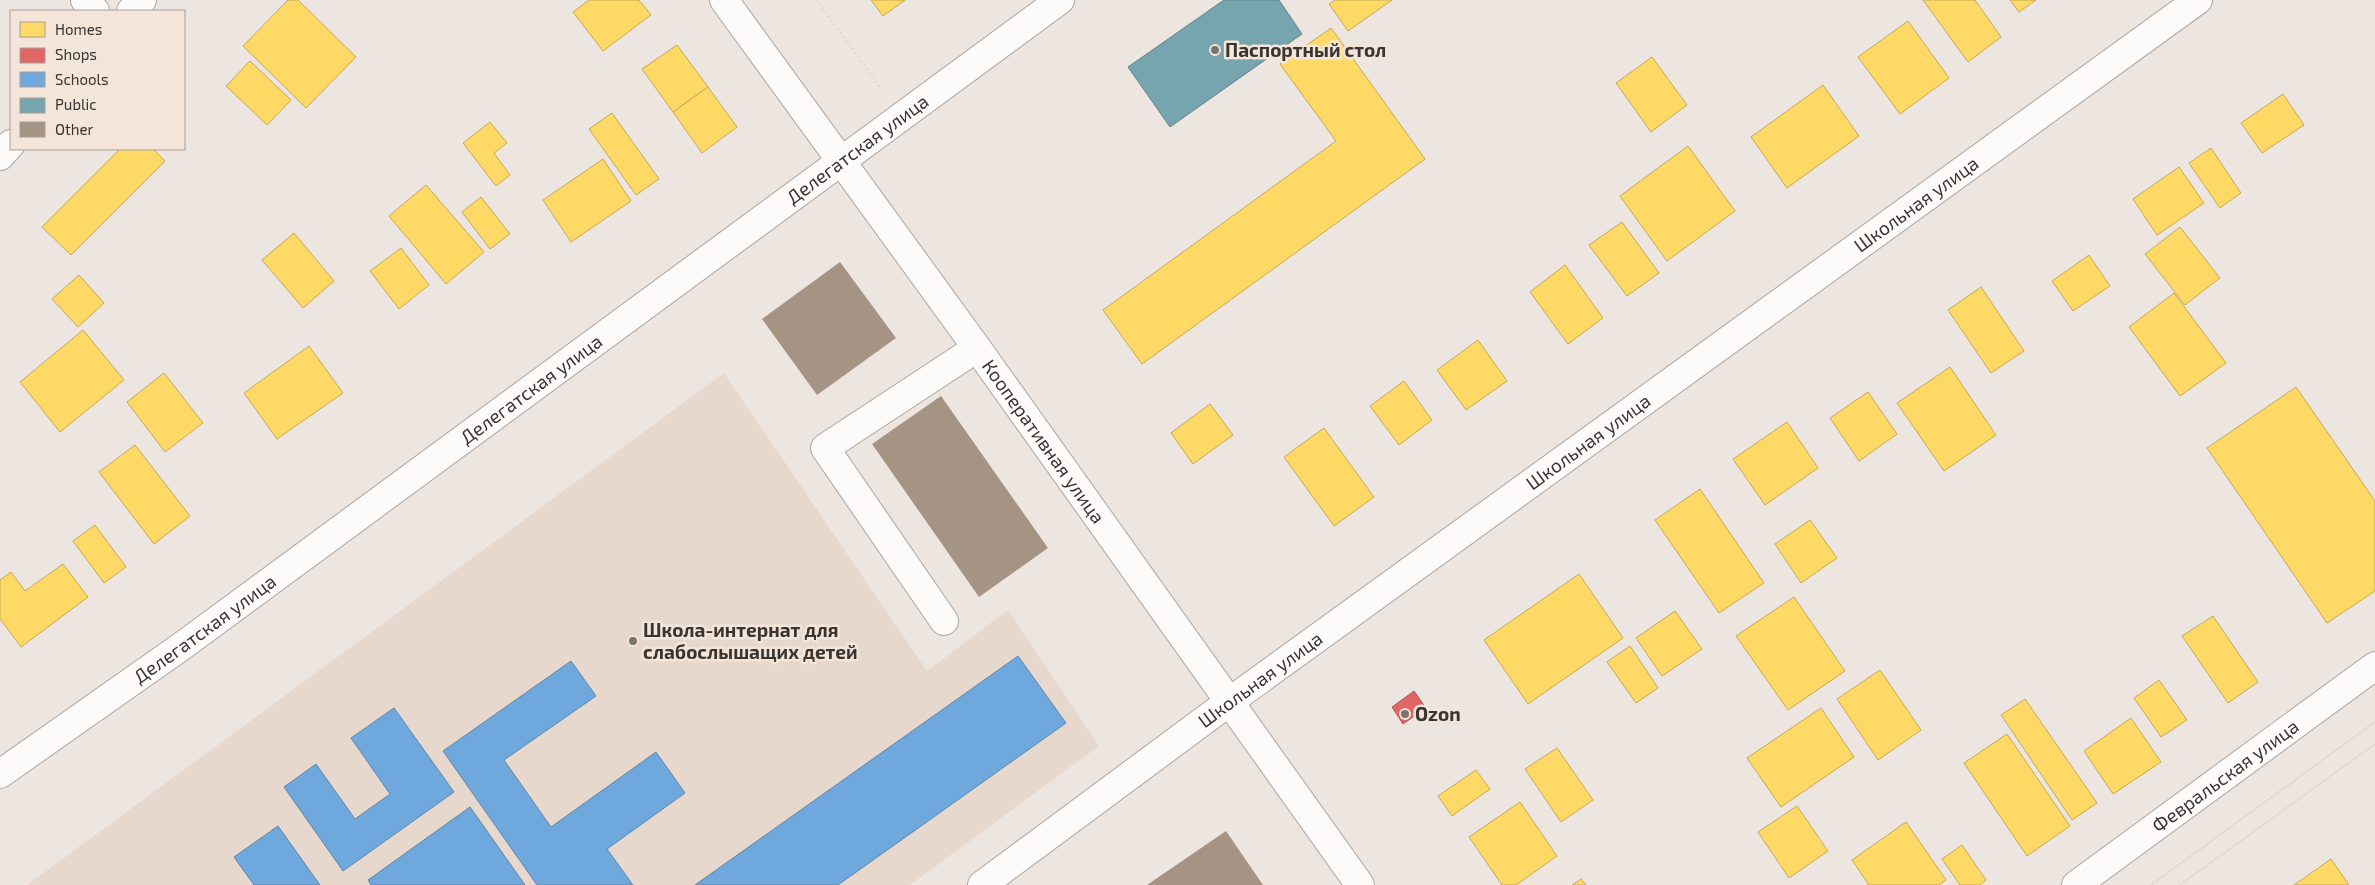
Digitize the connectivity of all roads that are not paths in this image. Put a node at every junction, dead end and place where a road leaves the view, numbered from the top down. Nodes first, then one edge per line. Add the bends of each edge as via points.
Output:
1 (85, 0) edge
2 (142, 0) edge
3 (724, 0) edge
4 (1060, 0) edge
5 (2198, 0) edge
6 (94, 10) edge
7 (132, 10) edge
8 (10, 145) edge
9 (0, 156) edge
10 (841, 160) junction
11 (977, 348) junction
12 (944, 622) dead end
13 (2375, 666) edge
14 (1229, 702) junction
15 (0, 774) edge
16 (982, 885) edge
17 (1360, 885) edge
18 (2076, 885) edge

1 - 6 street
2 - 7 street
3 - 10 street, Кооперативная улица
4 - 10 street, Делегатская улица
5 - 14 street, Школьная улица
8 - 9 street
10 - 11 street, Кооперативная улица
10 - 15 street, Делегатская улица via 182,646
11 - 12 street via 825,448
11 - 14 street, Кооперативная улица
13 - 18 street, Февральская улица
14 - 16 street, Школьная улица
14 - 17 street, Кооперативная улица

